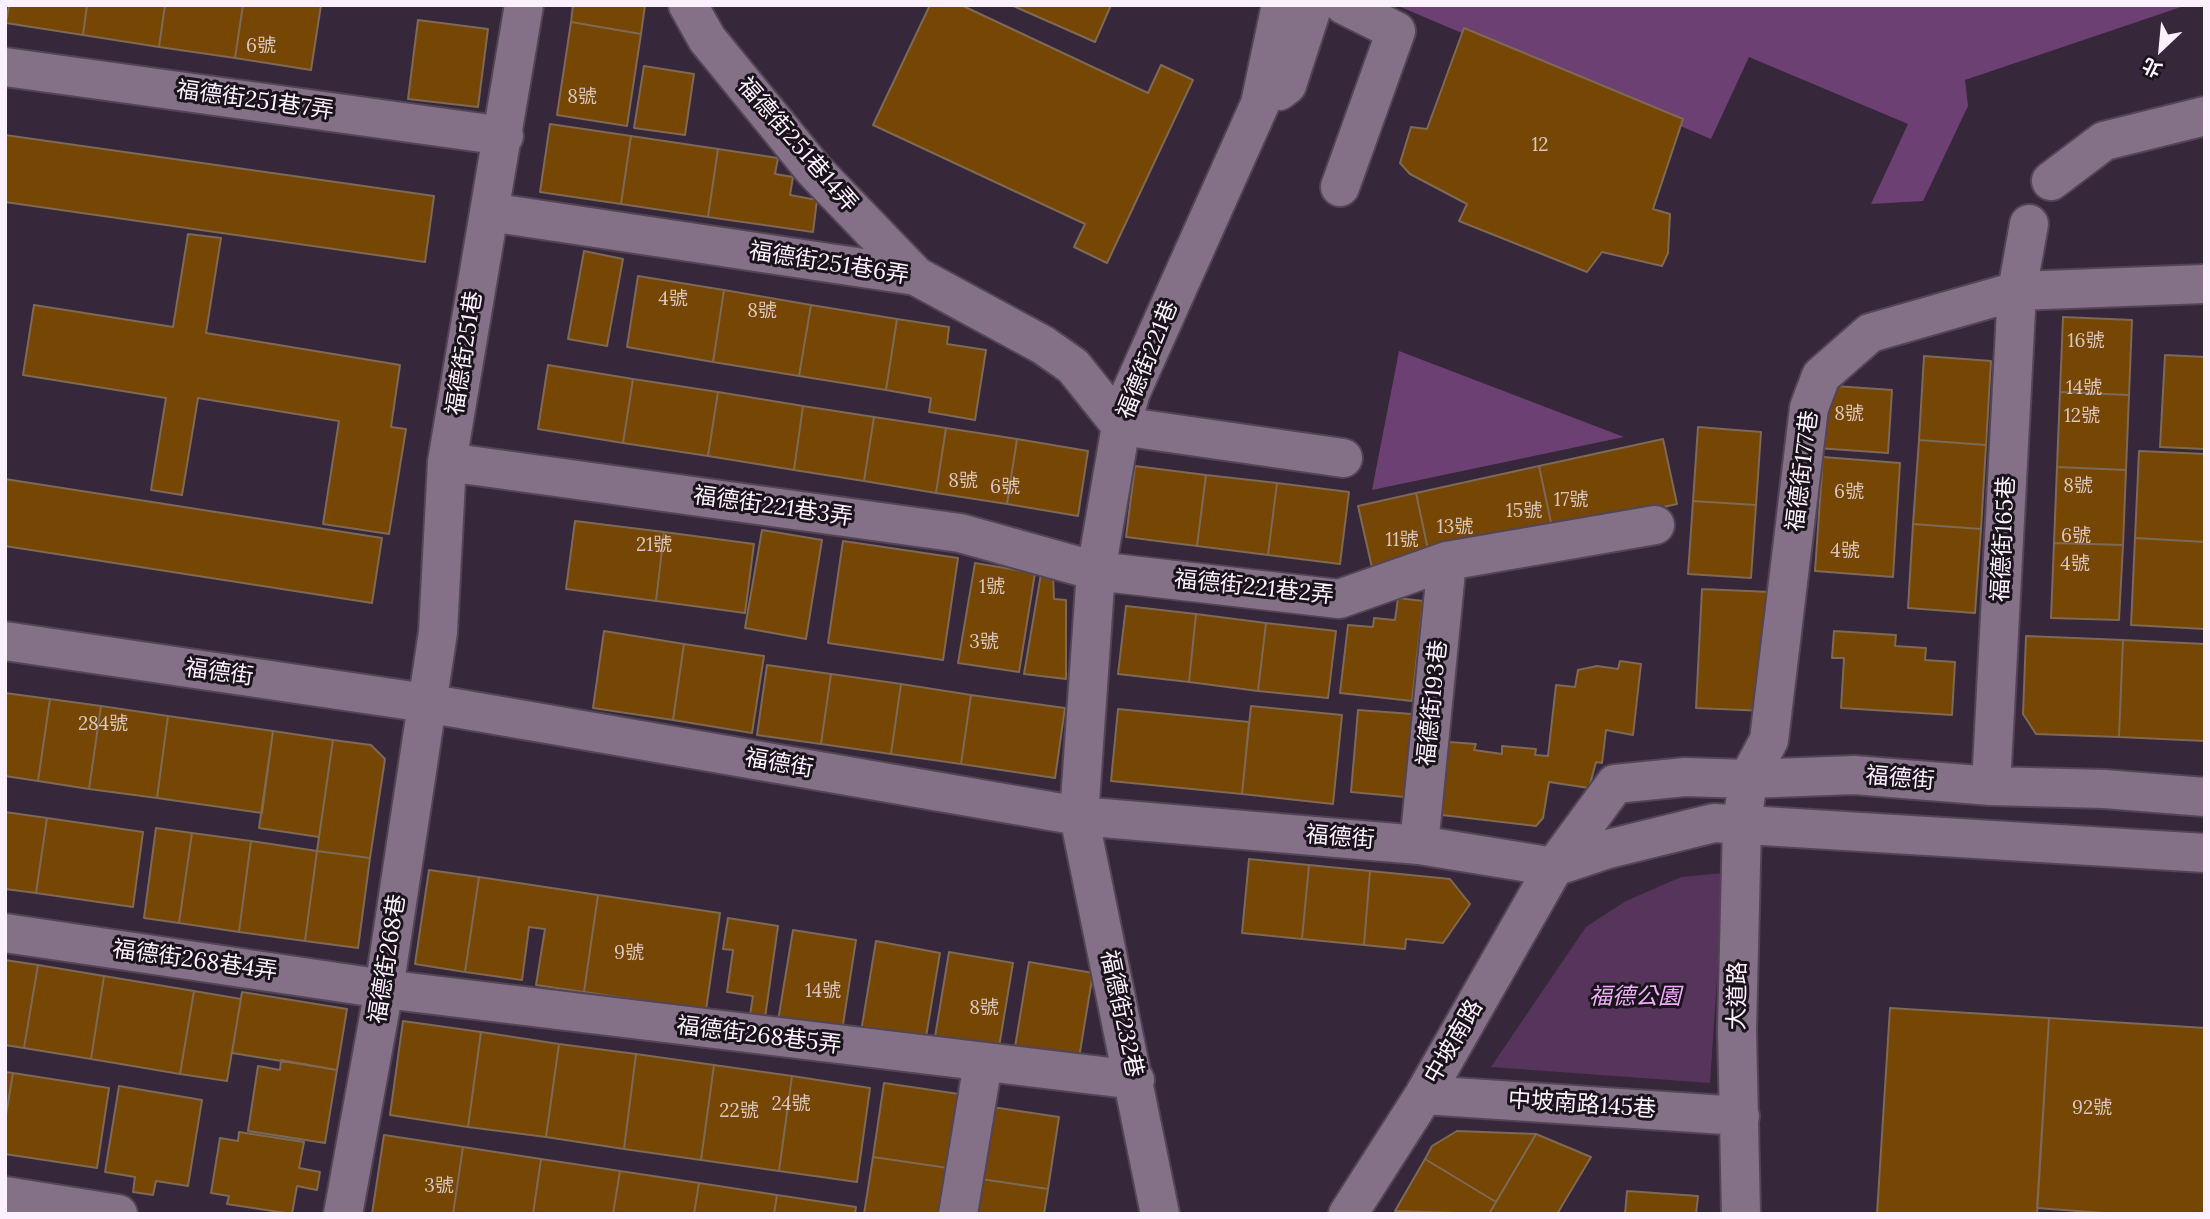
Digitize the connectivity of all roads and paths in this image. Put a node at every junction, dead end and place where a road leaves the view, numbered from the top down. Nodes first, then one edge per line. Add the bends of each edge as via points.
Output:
1 (524, 5) edge
2 (688, 5) edge
3 (1281, 5) edge
4 (1313, 5) edge
5 (1344, 5) edge
6 (5, 67) edge
7 (1260, 104) junction
8 (2205, 116) edge
9 (504, 136) junction
10 (2051, 181) dead end
11 (1340, 187) dead end
12 (489, 212) junction
13 (2029, 224) dead end
14 (916, 276) junction
15 (2205, 284) edge
16 (2017, 291) junction
17 (1121, 426) junction
18 (1343, 458) dead end
19 (447, 462) junction
20 (1655, 525) dead end
21 (1447, 561) junction
22 (1096, 572) junction
23 (5, 641) edge
24 (426, 703) junction
25 (1748, 779) junction
26 (1991, 786) junction
27 (2205, 797) edge
28 (1079, 816) junction
29 (1742, 824) junction
30 (1419, 845) junction
31 (2205, 853) edge
32 (1555, 867) junction
33 (5, 933) edge
34 (384, 989) junction
35 (983, 1063) junction
36 (1135, 1080) junction
37 (1423, 1095) junction
38 (1740, 1116) junction
39 (5, 1196) edge
40 (118, 1214) edge
41 (343, 1214) edge
42 (958, 1214) edge
43 (1160, 1214) edge
44 (1348, 1214) edge
45 (1741, 1214) edge

1 - 9 street, 福德街251巷
2 - 14 street, 福德街251巷14弄 via 707,38 814,170
3 - 7 street, 福德街221巷
4 - 7 street via 1287,85
5 - 11 street via 1396,31
6 - 9 street, 福德街251巷7弄
7 - 17 street, 福德街221巷 via 1131,393
8 - 10 street via 2104,141
9 - 12 street, 福德街251巷
12 - 14 street, 福德街251巷6弄
12 - 19 street, 福德街251巷
13 - 16 street, 福德街165巷
14 - 17 street, 福德街251巷6弄 via 1073,366
15 - 16 street, 福德街177巷
16 - 25 street, 福德街177巷 via 1870,332 1821,376 1809,408 1769,740
16 - 26 street, 福德街165巷
17 - 18 street
17 - 22 street, 福德街221巷
19 - 22 street, 福德街221巷3弄 via 960,533
19 - 24 street, 福德街251巷 via 439,632
20 - 21 street, 福德街221巷2弄
21 - 22 street, 福德街221巷2弄 via 1339,599
21 - 30 street, 福德街193巷
22 - 28 street, 福德街221巷
23 - 24 street, 福德街
24 - 28 street, 福德街
24 - 34 street, 福德街268巷
25 - 26 street, 福德街 via 1854,775
25 - 29 street, 大道路
25 - 32 street, 福德街 via 1685,777 1615,784
26 - 27 street, 福德街
28 - 30 street, 福德街
28 - 36 street, 福德街232巷
29 - 31 street, 福德街
29 - 32 street, 福德街 via 1714,823 1683,830
29 - 38 street, 大道路 via 1737,1030
30 - 32 street, 福德街
32 - 37 street, 中坡南路
33 - 34 street, 福德街268巷4弄
34 - 35 street, 福德街268巷5弄
34 - 41 street, 福德街268巷
35 - 36 street, 福德街268巷5弄
35 - 42 street
36 - 43 street, 福德街232巷
37 - 38 street, 中坡南路145巷
37 - 44 street, 中坡南路
38 - 45 street, 大道路
39 - 40 street

